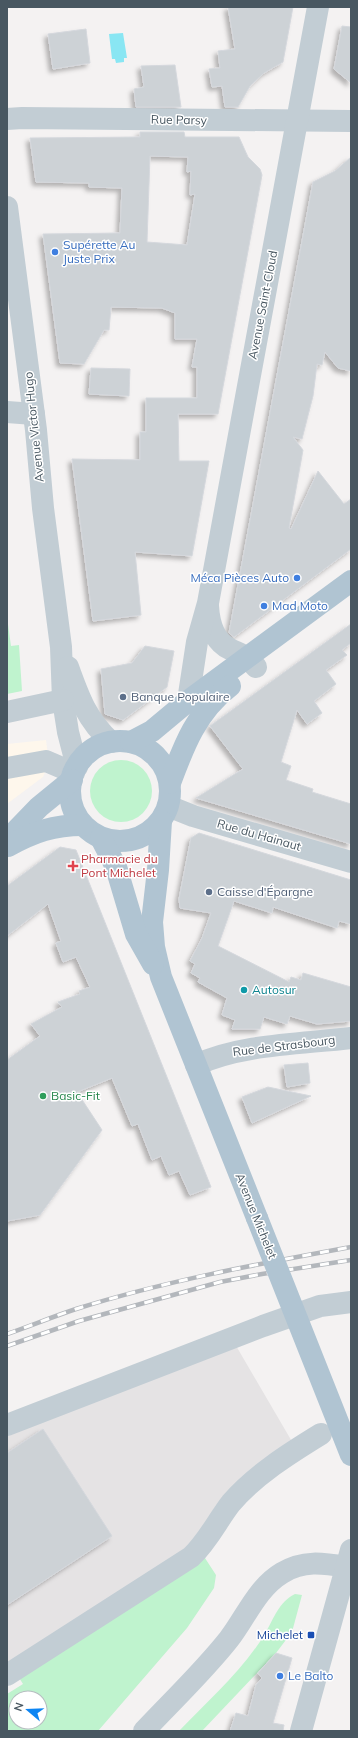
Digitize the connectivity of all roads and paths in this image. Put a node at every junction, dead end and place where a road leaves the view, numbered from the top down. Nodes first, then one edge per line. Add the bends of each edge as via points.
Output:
1 (318, 7) edge
2 (7, 119) edge
3 (297, 121) junction
4 (351, 121) edge
5 (7, 207) edge
6 (13, 297) edge
7 (7, 412) edge
8 (34, 414) junction
9 (351, 581) edge
10 (351, 597) edge
11 (208, 603) junction
12 (61, 647) junction
13 (252, 662) junction
14 (63, 700) junction
15 (188, 701) junction
16 (7, 712) edge
17 (121, 742) junction
18 (7, 768) edge
19 (74, 773) junction
20 (170, 783) junction
21 (164, 814) junction
22 (83, 825) junction
23 (101, 838) junction
24 (7, 840) edge
25 (7, 846) edge
26 (351, 862) edge
27 (161, 978) junction
28 (351, 1038) edge
29 (196, 1065) junction
30 (351, 1302) edge
31 (7, 1425) edge
32 (321, 1434) dead end
33 (351, 1455) edge
34 (349, 1558) edge
35 (7, 1675) edge
36 (144, 1731) edge
37 (301, 1731) edge

1 - 3 street, Avenue Saint-Cloud
2 - 3 street, Rue Parsy
3 - 4 street, Rue Parsy
3 - 11 street, Avenue Saint-Cloud
5 - 6 street, Avenue Victor Hugo
6 - 8 street, Avenue Victor Hugo
7 - 8 street
8 - 12 street, Avenue Victor Hugo
9 - 13 main road
10 - 13 main road
11 - 13 street, Avenue Saint-Cloud via 210,623 215,636 225,647
11 - 15 street, Avenue Saint-Cloud
12 - 14 street, Avenue Victor Hugo
12 - 17 street, Avenue Victor Hugo via 85,712 96,727
13 - 15 main road
13 - 20 main road via 196,722 183,747
14 - 16 street
14 - 19 street, Avenue Victor Hugo
15 - 17 main road via 152,731
17 - 19 main road via 98,747 89,752
17 - 20 main road via 145,748 155,756 163,766
18 - 19 street via 46,761
19 - 22 main road via 71,800 75,813
19 - 24 main road
20 - 21 main road
21 - 23 main road via 146,834 134,840 114,841
21 - 26 street, Rue du Hainaut via 193,816
21 - 27 main road, Avenue Michelet via 152,922
22 - 23 main road
22 - 25 main road via 65,825 40,830
23 - 27 main road, Avenue Michelet via 118,872 136,934
27 - 29 main road, Avenue Michelet
28 - 29 street, Rue de Strasbourg via 235,1051
29 - 33 main road, Avenue Michelet, bridge
30 - 31 street via 320,1306 263,1326
32 - 35 street via 276,1464 240,1493 207,1540 191,1557
34 - 36 street via 305,1564 282,1573 271,1581 224,1644
34 - 37 street

